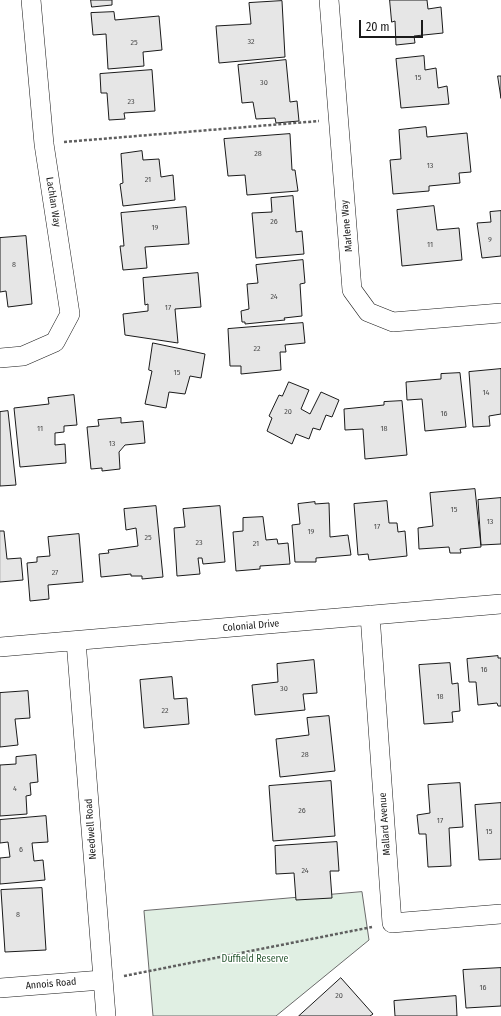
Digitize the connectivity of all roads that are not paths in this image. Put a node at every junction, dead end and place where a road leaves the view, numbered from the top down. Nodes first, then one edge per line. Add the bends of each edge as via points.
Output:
1 (30, 0) edge
2 (330, 0) edge
3 (501, 313) edge
4 (0, 358) edge
5 (501, 604) edge
6 (370, 615) junction
7 (76, 642) junction
8 (0, 647) edge
9 (501, 914) edge
10 (102, 980) junction
11 (0, 988) edge
12 (106, 1016) edge

1 - 4 street, Lachlan Way via 44,144 70,314 54,342 23,356
2 - 3 street, Marlene Way via 352,290 368,312 392,322
5 - 6 street, Colonial Drive
6 - 7 street, Colonial Drive
6 - 9 street, Mallard Avenue via 392,923
7 - 8 street, Colonial Drive
7 - 10 street, Needwell Road
10 - 11 street, Annois Road
10 - 12 street, Needwell Road

